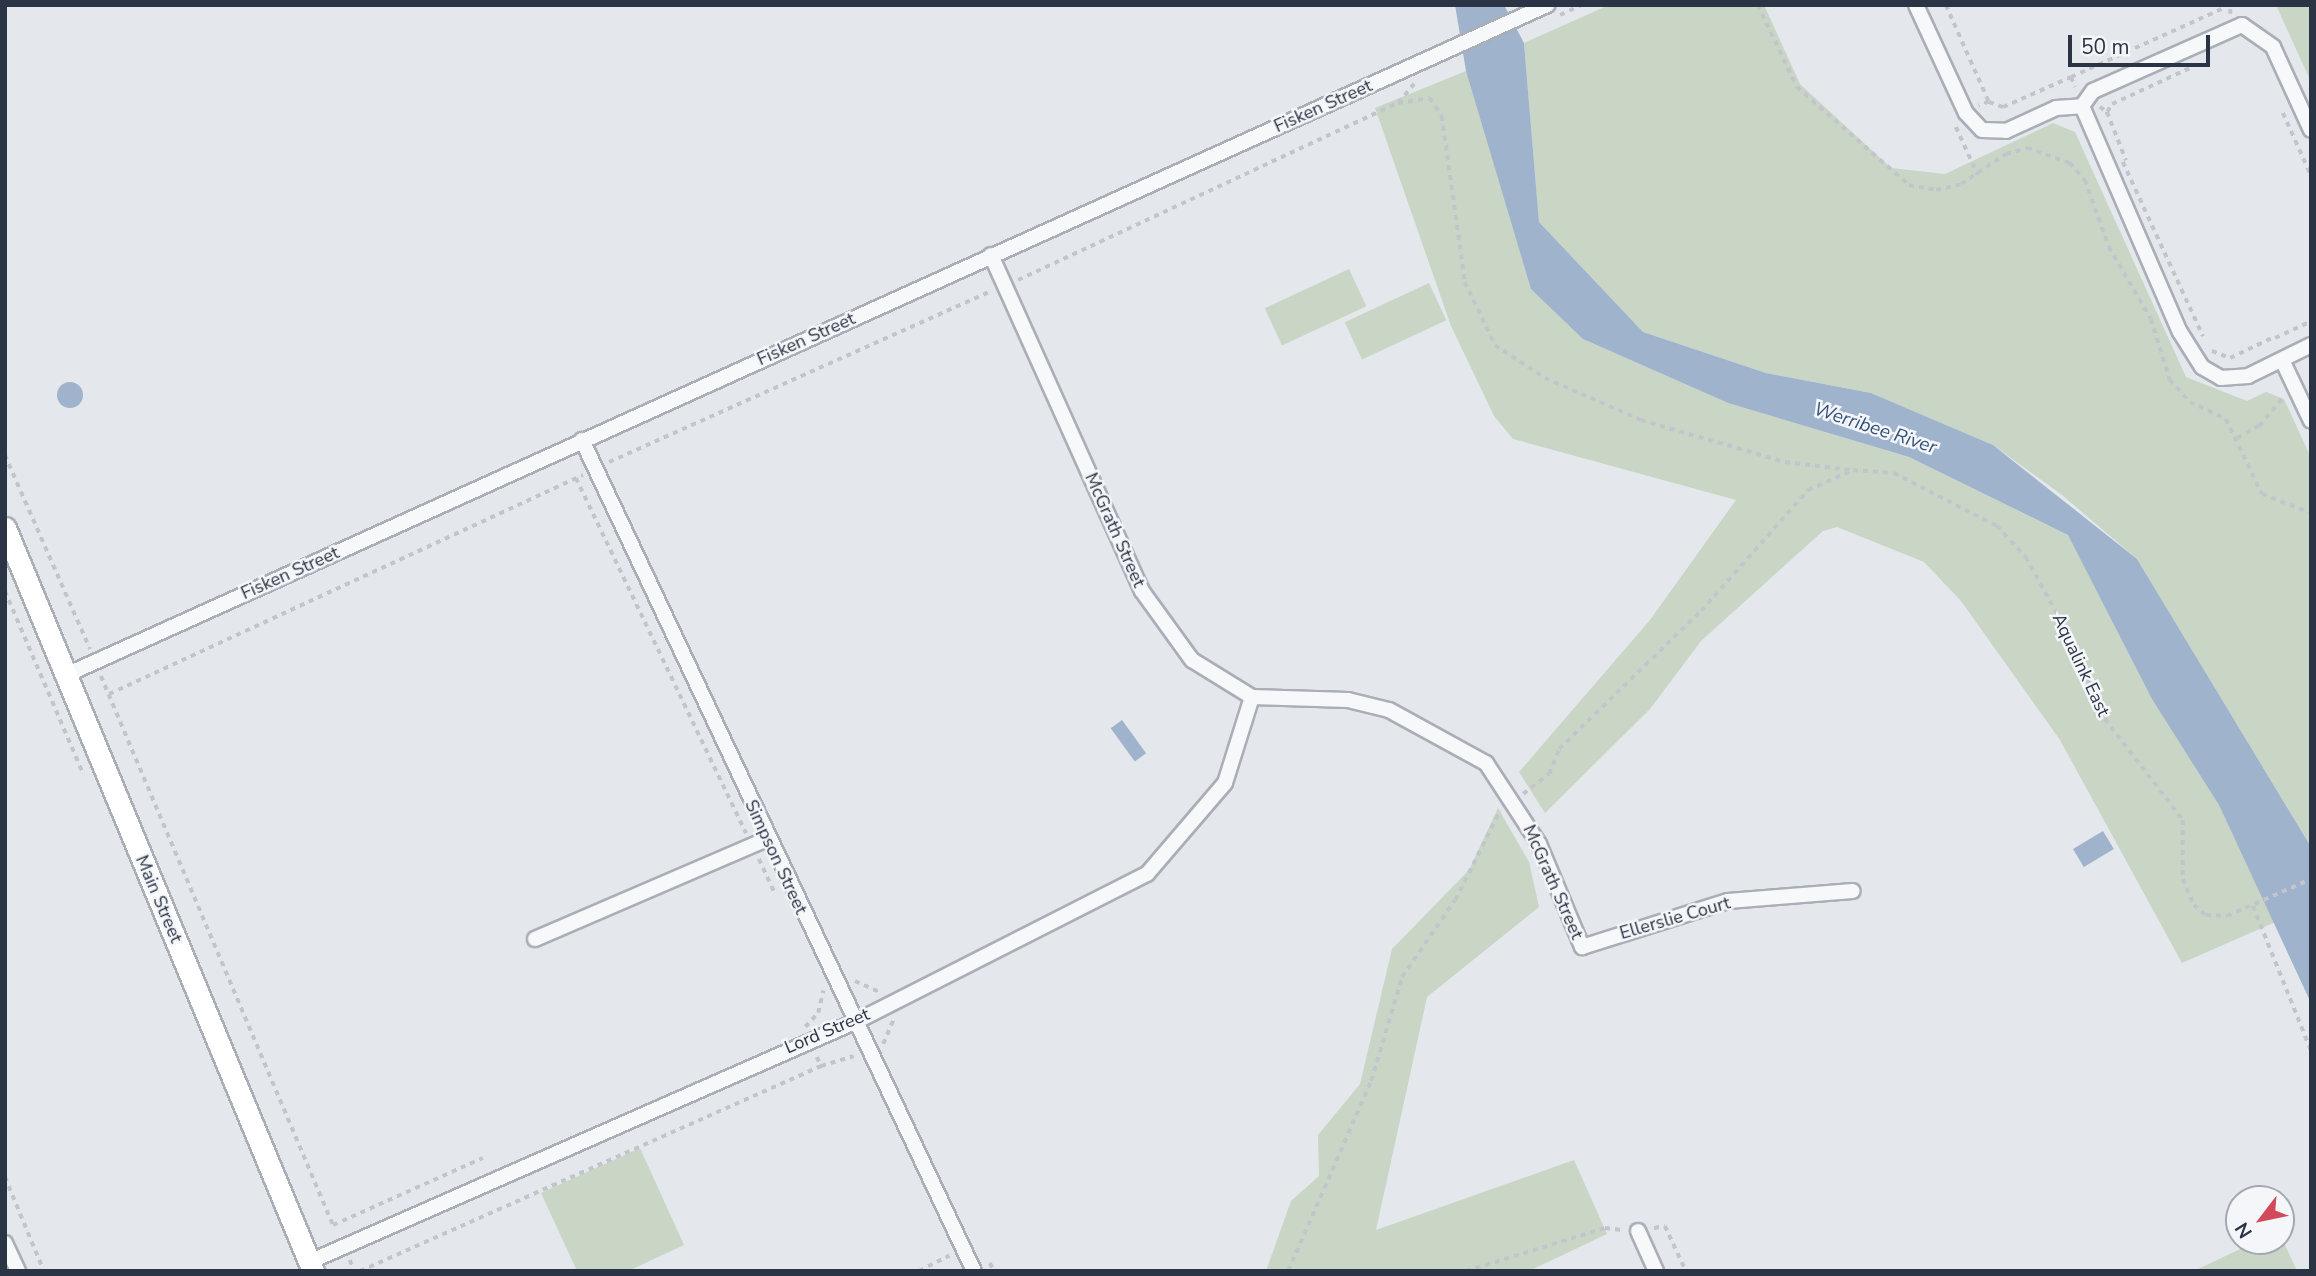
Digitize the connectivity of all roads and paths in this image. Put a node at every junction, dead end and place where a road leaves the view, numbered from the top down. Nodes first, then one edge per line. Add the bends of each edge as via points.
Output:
1 (1547, 5) edge
2 (1758, 5) edge
3 (1916, 5) edge
4 (2226, 7) dead end
5 (2071, 77) dead end
6 (1425, 78) dead end
7 (1398, 103) junction
8 (2082, 106) junction
9 (2281, 107) dead end
10 (2107, 112) dead end
11 (1952, 119) dead end
12 (2311, 130) edge
13 (2126, 160) junction
14 (2105, 170) junction
15 (1978, 175) junction
16 (2311, 175) edge
17 (2085, 180) junction
18 (991, 255) junction
19 (1005, 286) junction
20 (2274, 337) dead end
21 (2311, 345) edge
22 (2283, 362) junction
23 (2277, 402) dead end
24 (2311, 421) edge
25 (2237, 438) junction
26 (583, 440) junction
27 (5, 455) edge
28 (596, 469) junction
29 (2311, 513) edge
30 (5, 528) edge
31 (95, 662) junction
32 (66, 675) junction
33 (109, 694) junction
34 (1252, 697) junction
35 (767, 839) junction
36 (2311, 879) edge
37 (1853, 891) dead end
38 (2252, 905) junction
39 (535, 939) dead end
40 (1582, 947) joint
41 (857, 1021) junction
42 (2311, 1050) edge
43 (821, 1066) dead end
44 (483, 1158) dead end
45 (5, 1177) edge
46 (1638, 1231) junction
47 (5, 1243) edge
48 (311, 1267) edge
49 (18, 1271) edge
50 (44, 1271) edge
51 (360, 1271) edge
52 (974, 1271) edge
53 (1466, 1271) edge
54 (1656, 1271) edge
55 (1686, 1271) edge

1 - 18 street, Fisken Street
2 - 15 path via 1797,86 1898,179 1936,190
3 - 8 street via 1966,113 1982,130 2006,131 2056,108
4 - 5 path
6 - 7 path
7 - 19 path
7 - 38 path, Aqualink East via 1430,98 1442,116 1468,297 1495,345 1545,378 1641,420 1785,462 1894,473 1997,526 2026,557 2077,650 2105,719 2183,820 2185,892 2206,915 2227,916
8 - 12 street via 2093,92 2242,24 2273,47
8 - 14 street
9 - 16 path
10 - 13 path
11 - 15 path
13 - 14 path
13 - 20 path via 2210,351 2230,358
14 - 17 path
14 - 22 street via 2189,351 2202,367 2221,378
15 - 17 path via 2006,154 2027,148 2059,155
17 - 25 path via 2112,254 2151,319 2170,380 2190,402 2226,419
18 - 19 street, McGrath Street
18 - 26 street, Fisken Street
19 - 28 path
19 - 34 street, McGrath Street via 1142,592 1192,660
21 - 22 street
22 - 24 street
23 - 25 path via 2259,426
25 - 29 path via 2262,494
26 - 28 street, Simpson Street
26 - 31 street, Fisken Street
27 - 31 path
28 - 33 path
28 - 35 street, Simpson Street
30 - 32 main road, Main Street
31 - 32 street, Fisken Street
31 - 33 path
32 - 48 main road, Main Street
33 - 44 path via 333,1225
34 - 40 street, McGrath Street via 1348,700 1389,710 1486,763 1539,844
34 - 41 street, Lord Street via 1224,783 1147,874
35 - 39 street
35 - 41 street, Simpson Street
36 - 38 path, Aqualink East
37 - 40 street, Ellerslie Court via 1728,901
38 - 42 path
41 - 48 street, Lord Street
41 - 52 street, Simpson Street
43 - 51 path
45 - 50 path
46 - 53 path via 1605,1228
46 - 54 street
46 - 55 path via 1665,1226
47 - 49 street

